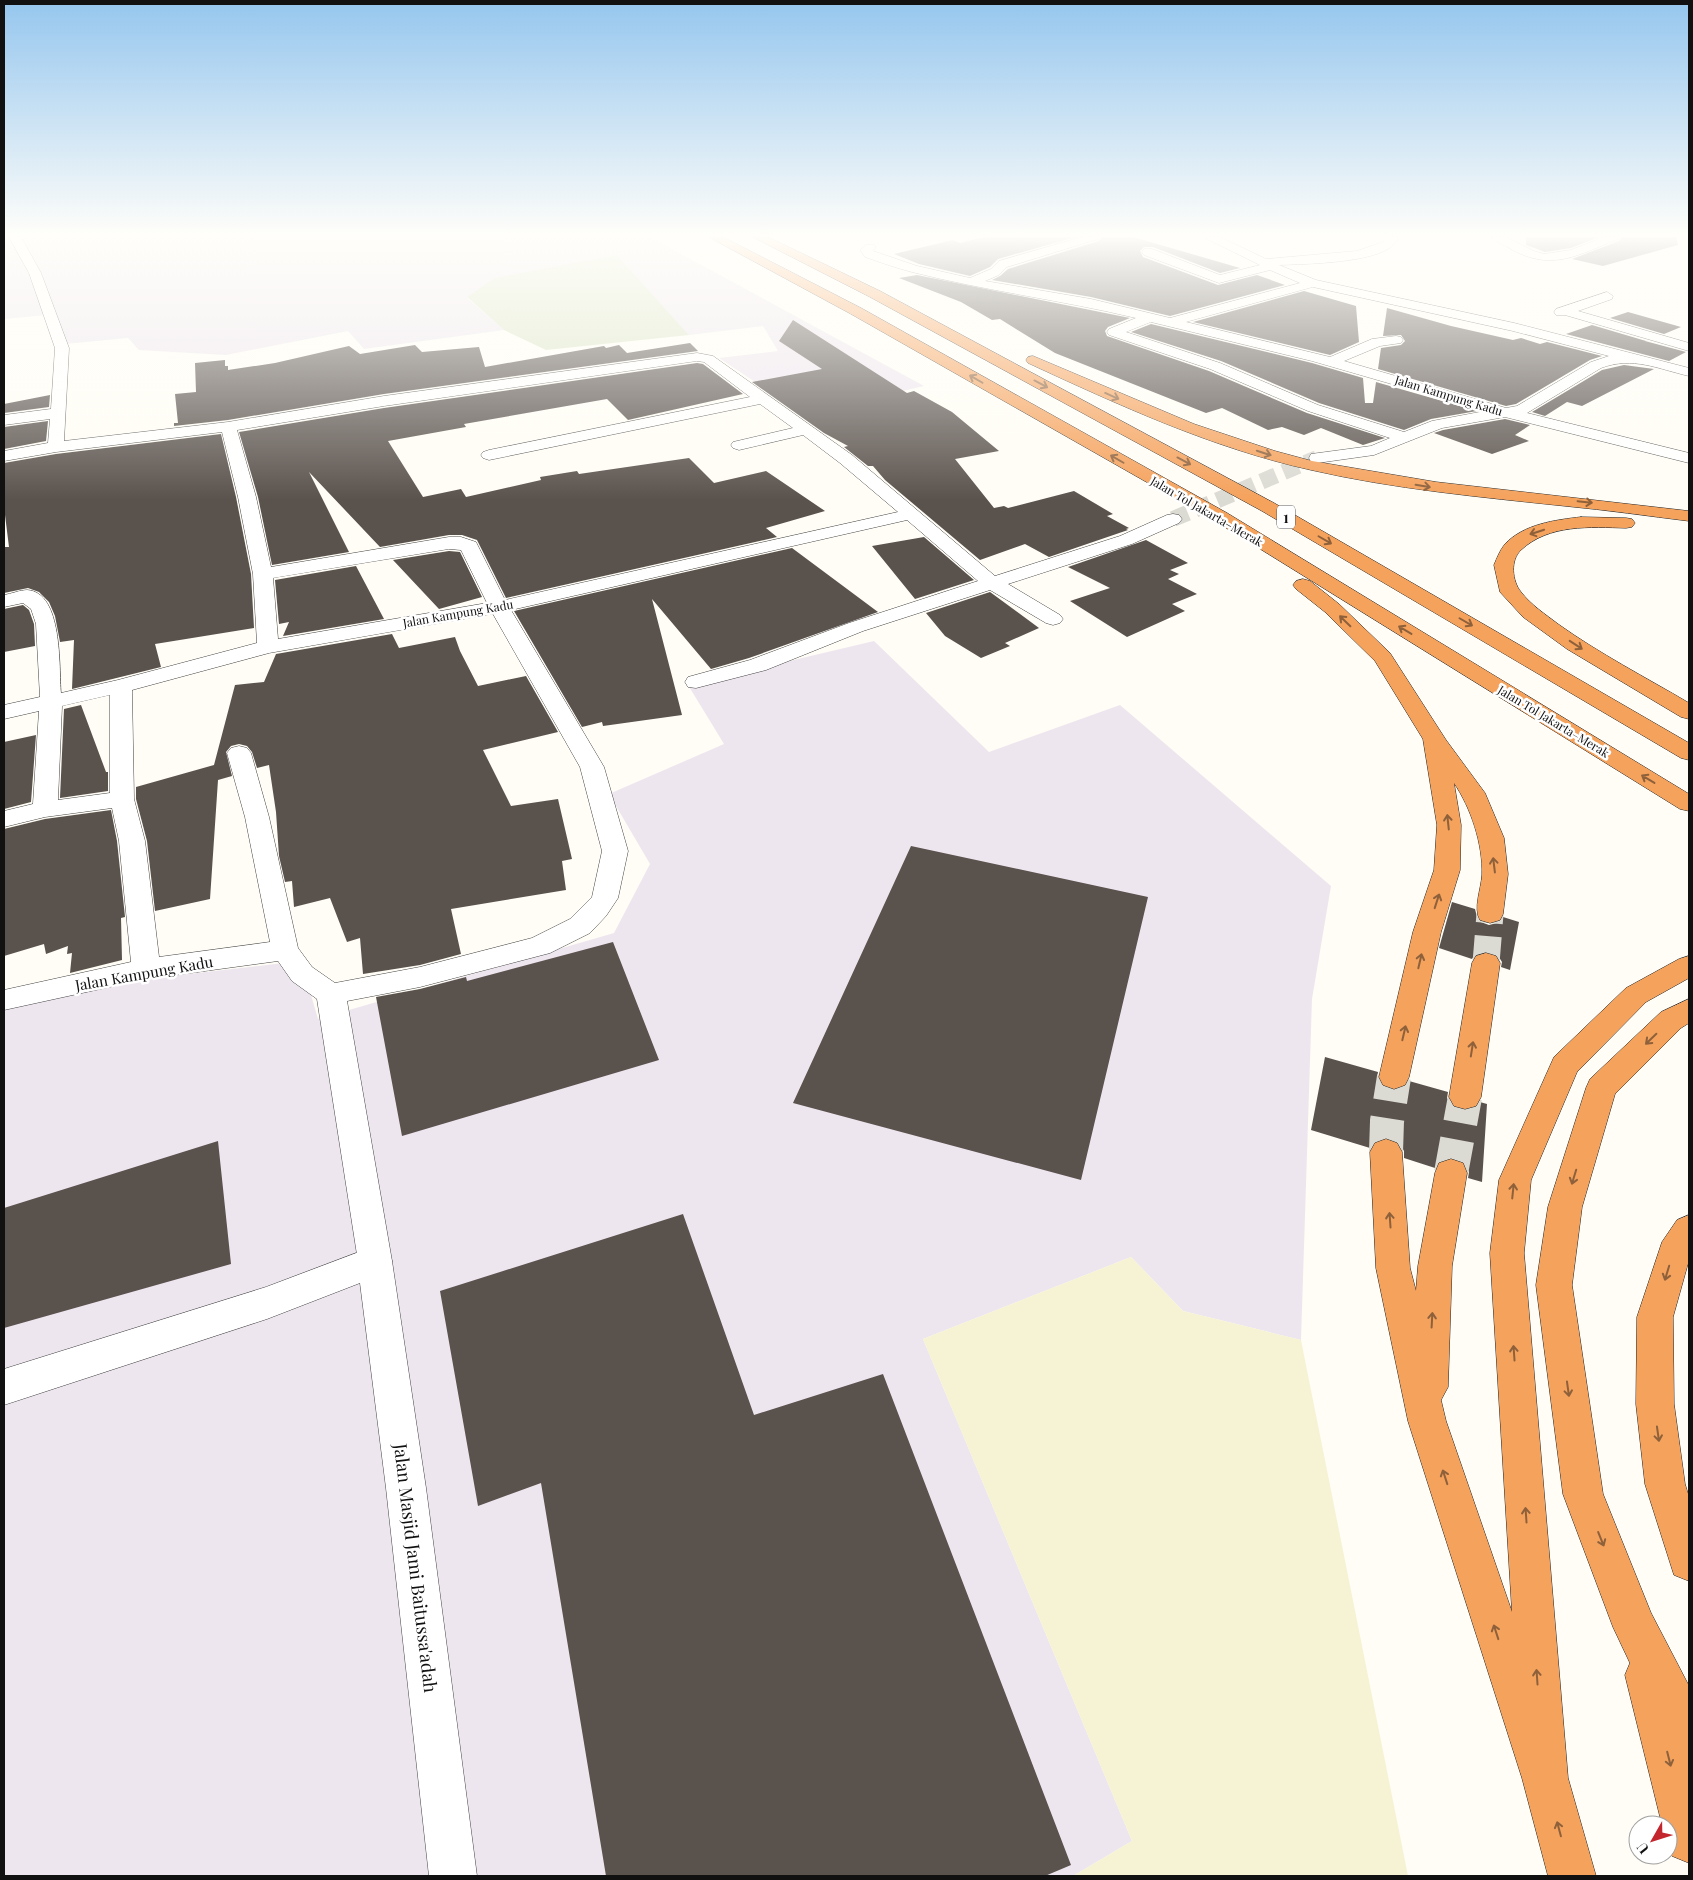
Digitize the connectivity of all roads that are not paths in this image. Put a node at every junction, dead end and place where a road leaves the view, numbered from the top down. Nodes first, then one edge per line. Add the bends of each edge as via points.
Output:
1 (54, 325) edge
2 (880, 325) edge
3 (932, 325) edge
4 (954, 325) edge
5 (1131, 325) edge
6 (1182, 325) edge
7 (1504, 325) edge
8 (1522, 325) edge
9 (1612, 325) edge
10 (1514, 327) junction
11 (1244, 340) junction
12 (1396, 340) dead end
13 (1689, 347) edge
14 (1631, 357) junction
15 (1317, 358) junction
16 (1197, 360) junction
17 (1331, 362) junction
18 (1295, 366) dead end
19 (1689, 372) edge
20 (762, 399) junction
21 (58, 413) junction
22 (1507, 413) junction
23 (4, 420) edge
24 (228, 427) junction
25 (806, 430) junction
26 (1406, 438) junction
27 (739, 445) dead end
28 (56, 447) junction
29 (489, 455) dead end
30 (4, 456) edge
31 (1318, 458) tunnel mouth
32 (1689, 458) edge
33 (912, 514) junction
34 (1689, 516) edge
35 (1221, 517) junction
36 (1172, 519) tunnel mouth
37 (1689, 531) edge
38 (263, 574) junction
39 (4, 583) edge
40 (992, 584) junction
41 (26, 596) junction
42 (4, 600) edge
43 (499, 607) junction
44 (1053, 619) dead end
45 (268, 647) junction
46 (696, 682) dead end
47 (121, 686) junction
48 (51, 702) junction
49 (4, 712) edge
50 (1689, 712) edge
51 (1434, 739) junction
52 (239, 753) dead end
53 (1689, 753) edge
54 (122, 799) junction
55 (1689, 804) edge
56 (45, 810) junction
57 (4, 819) edge
58 (1490, 914) tunnel mouth
59 (285, 950) junction
60 (1486, 963) tunnel mouth
61 (1689, 966) edge
62 (146, 970) junction
63 (331, 994) junction
64 (4, 1000) edge
65 (1689, 1010) edge
66 (1394, 1077) tunnel mouth
67 (1465, 1097) tunnel mouth
68 (1386, 1152) tunnel mouth
69 (1451, 1173) tunnel mouth
70 (1689, 1230) edge
71 (375, 1261) junction
72 (4, 1387) edge
73 (1427, 1421) junction
74 (1689, 1560) edge
75 (1635, 1627) junction
76 (1689, 1732) edge
77 (1545, 1778) junction
78 (1689, 1839) edge
79 (452, 1876) edge
80 (1572, 1876) edge

1 - 21 street via 62,348
35 -> 2 highway, Jalan Tol Jakarta–Merak / 1
3 -> 53 highway, 1 via 1268,507
4 -> 34 highway via 1141,409 1277,457 1350,474 1434,488 1640,508
5 - 16 street via 1114,332
6 - 11 street, Jalan Kampung Kadu
7 - 10 street
8 - 10 street
9 - 13 street
10 - 14 street
11 - 15 street, Jalan Kampung Kadu
11 - 16 street
12 - 17 street via 1378,342
14 - 19 street
14 - 22 street via 1603,362 1521,410
15 - 17 street, Jalan Kampung Kadu
15 - 18 street
16 - 26 street via 1306,406
17 - 22 street, Jalan Kampung Kadu
20 - 24 street via 708,359 697,356
20 - 25 street
20 - 29 street
21 - 23 street
21 - 28 street
22 - 26 street via 1448,422
22 - 32 street, Jalan Kampung Kadu
24 - 28 street
24 - 38 street
25 - 27 street
25 - 33 street
26 - 31 street via 1374,450
28 - 30 street
33 - 40 street
33 - 43 street, Jalan Kampung Kadu
51 -> 35 highway via 1383,657 1332,608
55 -> 35 highway, Jalan Tol Jakarta–Merak / 1
36 - 40 street via 1126,540
37 -> 50 highway via 1640,523 1560,525 1529,535 1512,548 1503,565 1510,592 1530,612 1574,644
38 - 43 street via 461,543 469,546
38 - 45 street
39 - 41 street via 10,591
40 - 44 street
40 - 46 street via 856,627 758,665
41 - 42 street
41 - 48 street via 40,606 46,624
43 - 45 street, Jalan Kampung Kadu
43 - 63 street via 592,767 615,851 605,898 580,926 540,946 420,977
45 - 47 street, Jalan Kampung Kadu
47 - 48 street, Jalan Kampung Kadu
47 - 54 street
48 - 49 street, Jalan Kampung Kadu
48 - 56 street
58 -> 51 highway via 1495,874 1490,838 1473,793
66 -> 51 highway via 1427,932 1447,870 1449,825
52 - 59 street via 257,817
54 - 56 street
54 - 62 street via 132,841
56 - 57 street
59 - 62 street, Jalan Kampung Kadu
59 - 63 street via 302,974
67 -> 60 highway
77 -> 61 highway via 1507,1253 1514,1180 1566,1065 1636,995
62 - 64 street, Jalan Kampung Kadu
63 - 71 street, Jalan Masjid Jami Baitussa'adah
65 -> 75 highway via 1671,1020 1601,1088 1564,1207 1554,1285 1583,1494
73 -> 68 highway via 1393,1268
73 -> 69 highway via 1435,1266
70 -> 74 highway via 1674,1253 1654,1317 1654,1404 1665,1484
71 - 72 street via 267,1303
71 - 79 street, Jalan Masjid Jami Baitussa'adah via 406,1488
77 -> 73 highway
75 - 76 highway
75 -> 78 highway
80 -> 77 highway

